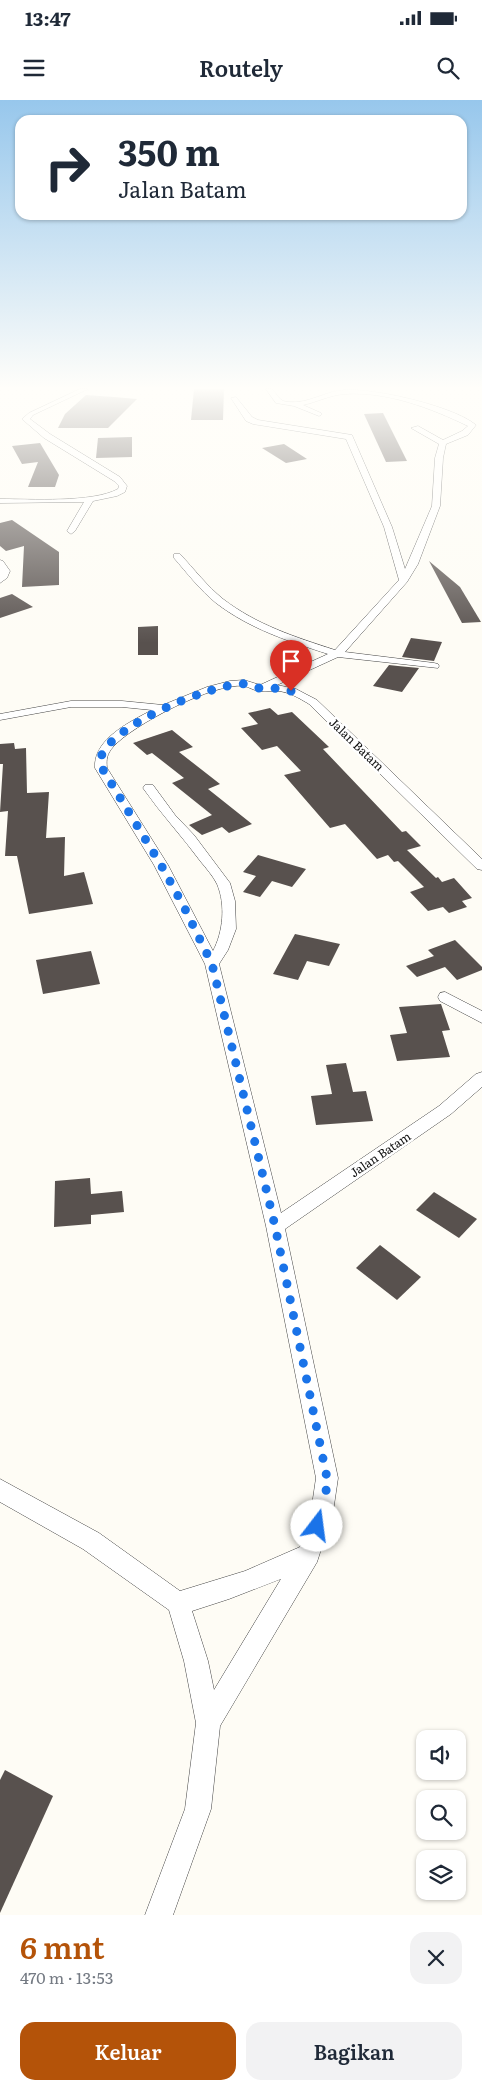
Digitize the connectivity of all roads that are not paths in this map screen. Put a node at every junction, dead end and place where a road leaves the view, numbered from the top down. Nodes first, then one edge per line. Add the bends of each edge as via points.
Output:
1 (109, 474) edge
2 (365, 474) edge
3 (438, 474) edge
4 (90, 499) junction
5 (0, 501) edge
6 (71, 532) dead end
7 (177, 556) dead end
8 (0, 563) edge
9 (0, 580) edge
10 (404, 580) junction
11 (337, 654) junction
12 (434, 666) dead end
13 (259, 688) junction
14 (165, 708) junction
15 (0, 717) edge
16 (149, 788) dead end
17 (482, 866) edge
18 (212, 964) junction
19 (445, 997) dead end
20 (482, 1018) edge
21 (482, 1078) edge
22 (275, 1226) junction
23 (0, 1490) edge
24 (309, 1554) junction
25 (178, 1603) junction
26 (208, 1723) junction
27 (159, 1915) edge

1 - 4 street via 123,486 120,493
2 - 10 street via 388,527
3 - 10 street via 436,506
4 - 5 street
4 - 6 street
7 - 11 street via 209,591 246,619 278,635
8 - 9 street via 5,571
10 - 11 street
11 - 12 street
11 - 13 street
13 - 14 street, Jalan Batam via 244,683 230,685
13 - 17 street, Jalan Batam via 280,688 301,694 313,702
14 - 15 street via 72,704
14 - 18 street, Jalan Batam via 120,734 101,757 102,768 161,865
16 - 18 street via 222,883 228,901 229,928
18 - 22 street, Jalan Batam
19 - 20 street
21 - 22 street, Jalan Batam via 445,1110
22 - 24 street, Jalan Batam via 327,1478 322,1512
23 - 25 street via 91,1540
24 - 25 street via 223,1592
24 - 26 street, Jalan Batam
25 - 26 street via 196,1661
26 - 27 street via 198,1809

